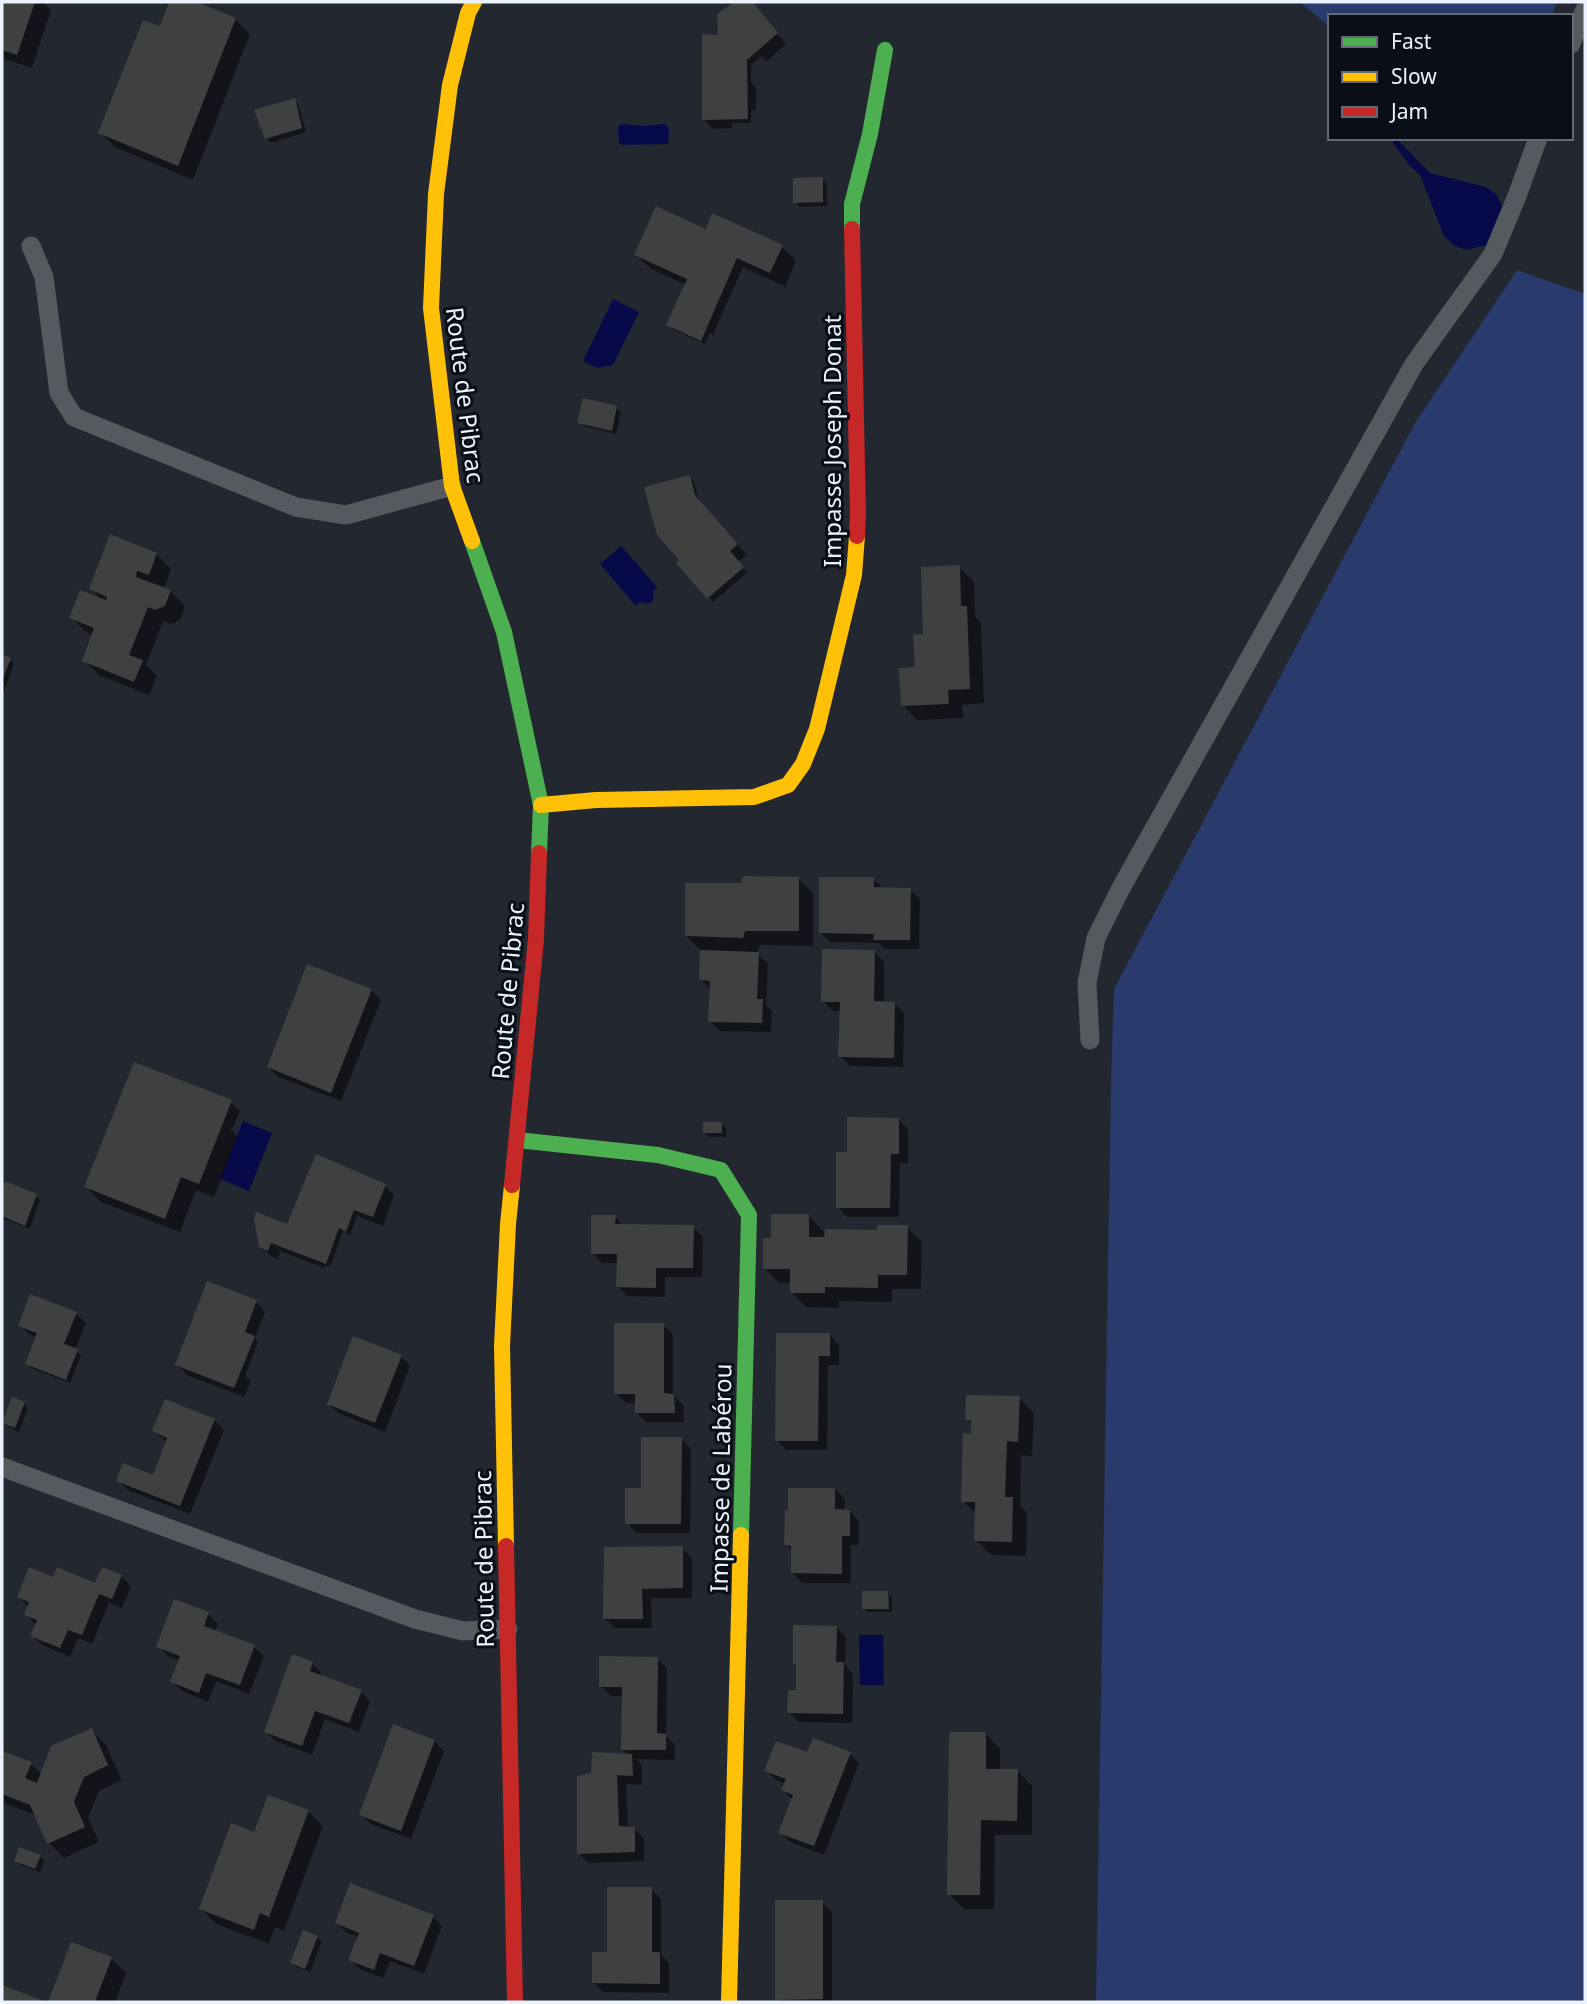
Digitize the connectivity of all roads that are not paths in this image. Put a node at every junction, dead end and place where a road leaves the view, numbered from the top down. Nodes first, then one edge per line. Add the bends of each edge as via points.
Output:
1 (474, 2) edge
2 (1585, 9) edge
3 (1573, 39) edge
4 (885, 50) dead end
5 (1537, 140) edge
6 (31, 246) dead end
7 (452, 486) junction
8 (541, 805) junction
9 (1090, 1040) dead end
10 (517, 1140) junction
11 (2, 1467) edge
12 (508, 1629) junction
13 (515, 2002) edge
14 (730, 2002) edge

1 - 7 street, Route de Pibrac via 450,85 436,194 431,309
2 - 3 lane
4 - 8 street, Impasse Joseph Donat via 852,204 858,514 854,575 817,729 803,764 788,785 754,797
5 - 9 lane via 1493,254 1415,364 1096,938 1087,983
6 - 7 lane via 44,277 59,393 75,417 296,507 346,515
7 - 8 street, Route de Pibrac via 504,632
8 - 10 street, Route de Pibrac via 536,939
10 - 12 street, Route de Pibrac via 502,1346
10 - 14 street, Impasse de Labérou via 658,1155 722,1170 750,1215
11 - 12 lane via 415,1619 463,1631
12 - 13 street, Route de Pibrac

